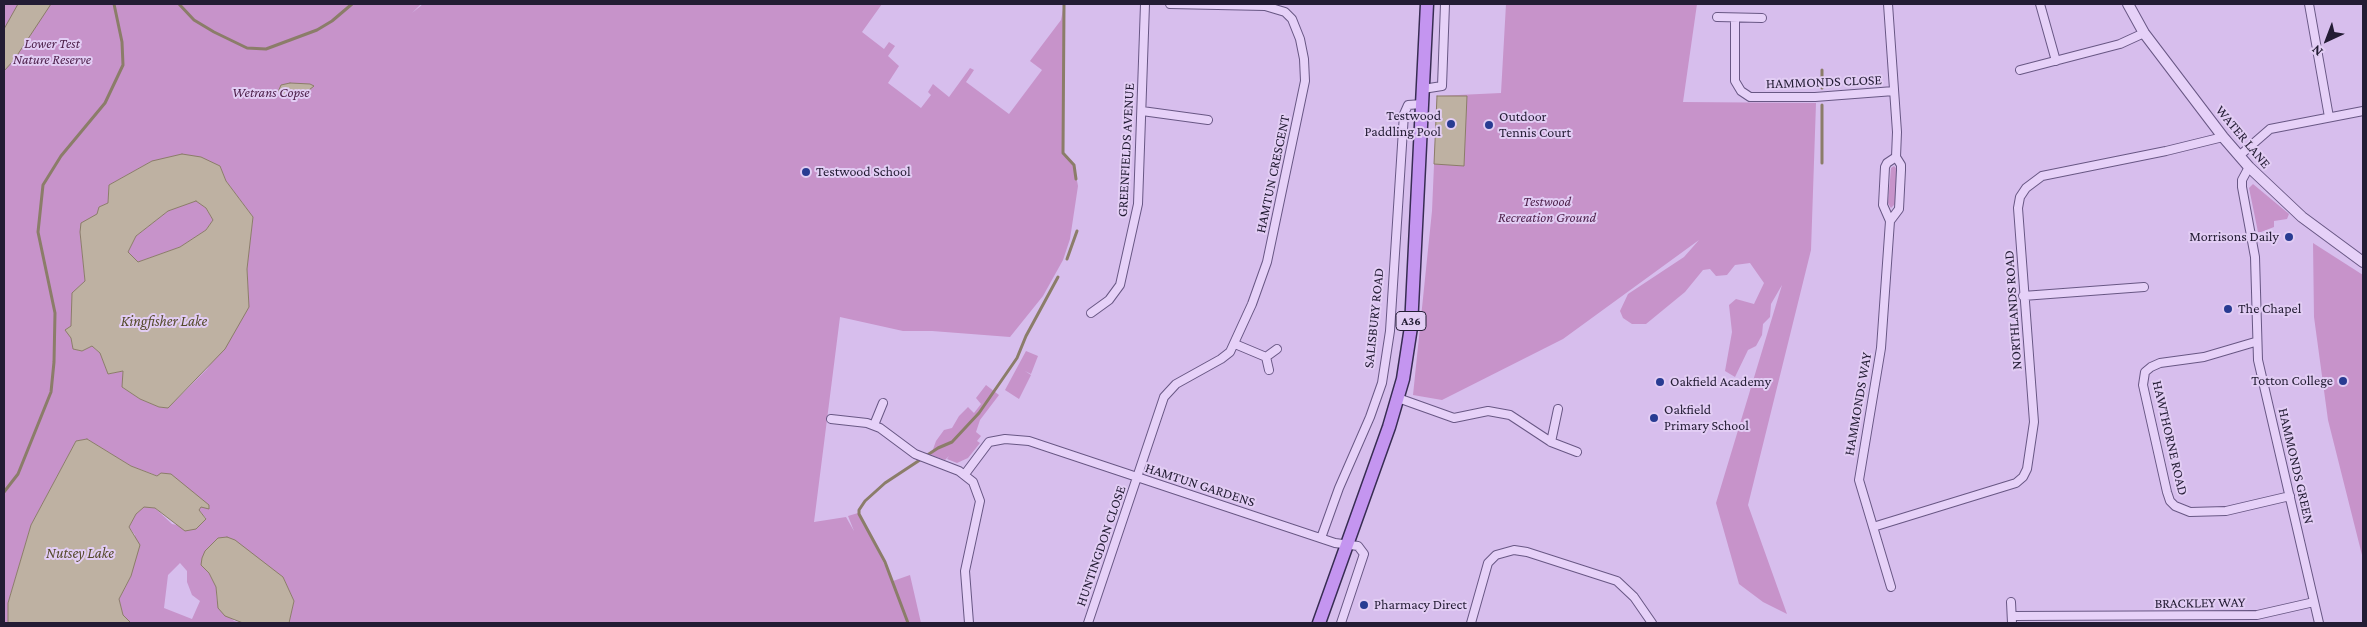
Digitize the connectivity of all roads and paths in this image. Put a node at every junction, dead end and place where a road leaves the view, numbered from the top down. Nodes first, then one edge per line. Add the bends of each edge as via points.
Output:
1 (1145, 4) edge
2 (1170, 4) edge
3 (1427, 4) edge
4 (1445, 4) edge
5 (1888, 4) edge
6 (2040, 4) edge
7 (2128, 4) edge
8 (2309, 4) edge
9 (1284, 7) edge
10 (1717, 17) dead end
11 (1735, 18) junction
12 (1762, 18) dead end
13 (2144, 33) junction
14 (2056, 61) junction
15 (2020, 70) dead end
16 (1423, 89) junction
17 (1894, 91) junction
18 (1422, 104) junction
19 (1142, 111) junction
20 (2363, 111) edge
21 (2329, 117) junction
22 (1208, 120) dead end
23 (2222, 137) junction
24 (2239, 156) junction
25 (1896, 157) junction
26 (2249, 167) junction
27 (1890, 221) junction
28 (2363, 262) edge
29 (2144, 287) dead end
30 (2023, 296) junction
31 (1092, 313) dead end
32 (2256, 342) junction
33 (1235, 344) junction
34 (1277, 349) dead end
35 (1266, 358) junction
36 (1269, 370) dead end
37 (1398, 398) junction
38 (883, 403) dead end
39 (1558, 409) dead end
40 (831, 419) dead end
41 (874, 425) junction
42 (1551, 442) junction
43 (1577, 452) dead end
44 (965, 474) junction
45 (1138, 478) junction
46 (2290, 496) junction
47 (1873, 527) junction
48 (1321, 538) junction
49 (1347, 545) junction
50 (1891, 587) dead end
51 (2011, 602) dead end
52 (2314, 602) junction
53 (2012, 620) edge
54 (2085, 620) edge
55 (968, 623) edge
56 (1088, 623) edge
57 (1319, 623) edge
58 (1340, 623) edge
59 (1471, 623) edge
60 (1652, 623) edge
61 (2319, 623) edge

1 - 19 street, GREENFIELDS AVENUE
2 - 9 street, HAMTUN CRESCENT
3 - 16 main road, A36
4 - 16 street via 1442,86
5 - 17 street, HAMMONDS WAY
6 - 14 street
7 - 13 street, WATER LANE
8 - 21 street
9 - 33 street, HAMTUN CRESCENT via 1300,39 1305,81 1267,262
10 - 11 street
11 - 12 street
11 - 17 street, HAMMONDS CLOSE via 1735,81 1750,97 1815,97
13 - 14 street via 2120,44
13 - 23 street, WATER LANE
14 - 15 street
16 - 18 main road, A36
17 - 25 street, HAMMONDS WAY
18 - 37 main road, A36 via 1410,327
18 - 48 street, SALISBURY ROAD via 1408,105 1404,114 1390,331 1382,383
19 - 22 street
19 - 31 street, GREENFIELDS AVENUE via 1138,204 1124,272 1114,294
20 - 21 street
21 - 24 street via 2270,129
23 - 24 street, WATER LANE
23 - 30 street, NORTHLANDS ROAD via 2042,176 2032,182 2020,197 2018,208
24 - 26 street, WATER LANE
25 - 27 street, HAMMONDS WAY via 1901,165 1899,210
25 - 27 street, HAMMONDS WAY via 1885,167 1883,205
26 - 28 street, WATER LANE via 2302,217
26 - 32 street, HAMMONDS GREEN via 2242,187 2255,256
27 - 47 street, HAMMONDS WAY via 1881,348 1859,472
29 - 30 street
30 - 47 street, NORTHLANDS ROAD via 2034,422 2027,470 2023,477 2016,483
32 - 46 street, HAMMONDS GREEN
32 - 46 street, HAWTHORNE ROAD via 2204,357 2151,367 2143,378 2147,404 2170,501 2181,510 2226,510
33 - 35 street
33 - 45 street, HAMTUN CRESCENT via 1226,355 1167,392
34 - 35 street
35 - 36 street
37 - 42 street via 1454,418 1488,411 1510,415
37 - 49 main road, A36
38 - 41 street
39 - 42 street
40 - 41 street
41 - 44 street via 915,454
42 - 43 street
44 - 45 street, HAMTUN GARDENS via 985,445 993,440 1016,439
44 - 55 street via 977,488 980,500 965,571
45 - 48 street, HAMTUN GARDENS
45 - 56 street, HUNTINGDON CLOSE
46 - 52 street, HAMMONDS GREEN
47 - 50 street, HAMMONDS WAY
48 - 49 street, HAMTUN GARDENS
49 - 57 main road, A36
49 - 58 street via 1358,546 1364,554
51 - 53 street, BRACKLEY WAY
52 - 54 street, BRACKLEY WAY via 2257,614
52 - 61 street, HAMMONDS GREEN
53 - 54 street, BRACKLEY WAY
59 - 60 street via 1488,563 1496,555 1514,550 1617,581 1634,597

